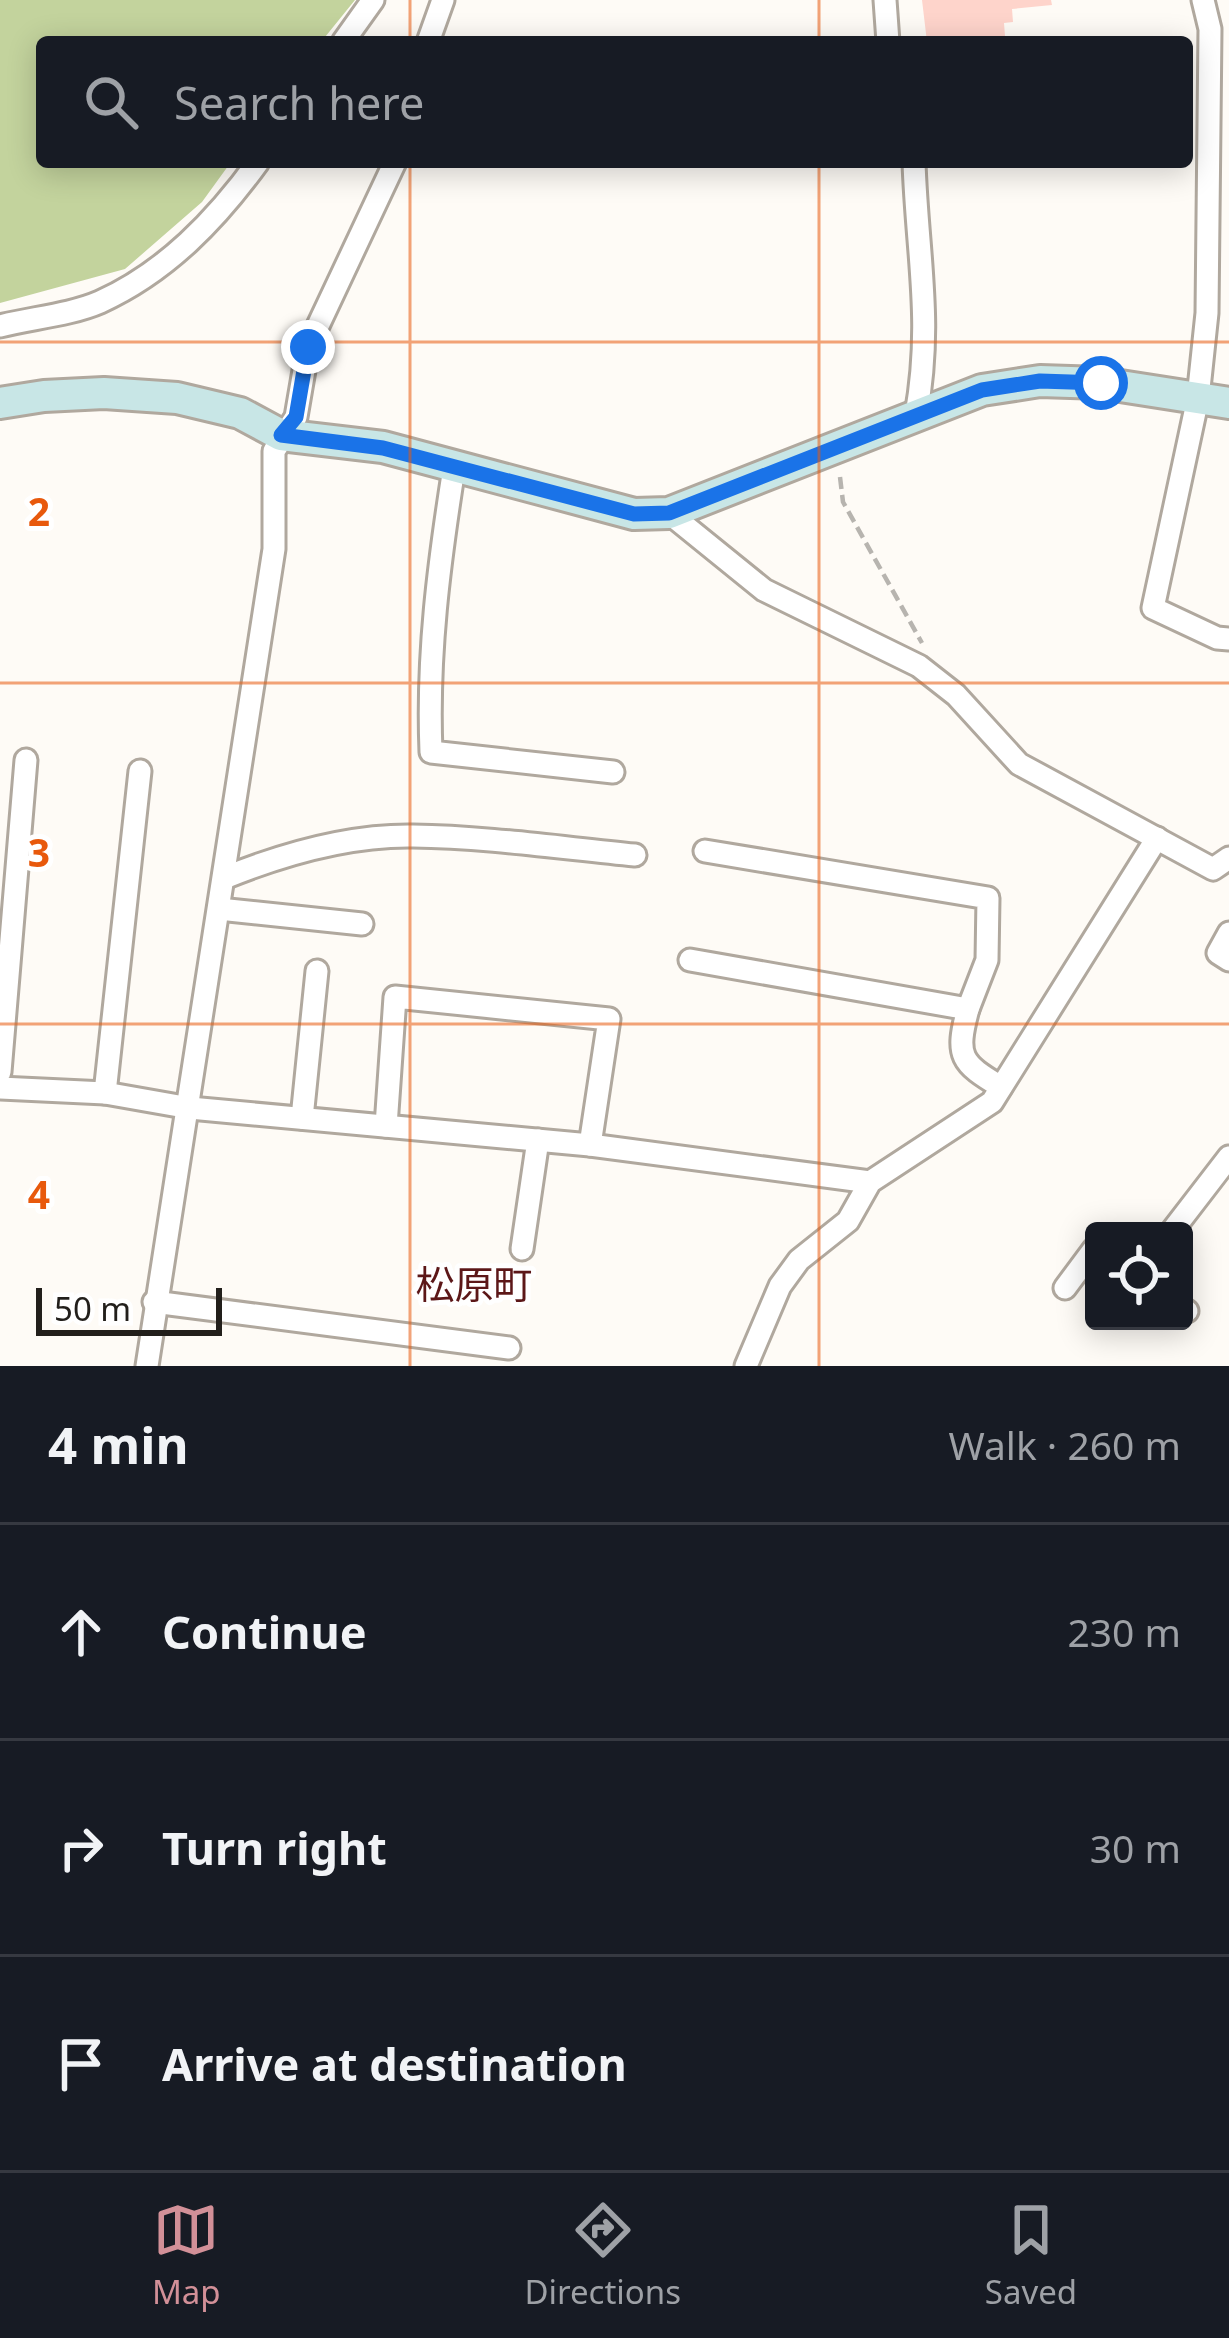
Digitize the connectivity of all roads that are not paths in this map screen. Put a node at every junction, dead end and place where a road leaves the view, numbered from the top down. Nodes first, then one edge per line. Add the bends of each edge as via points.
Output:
1 (374, 0) edge
2 (443, 0) edge
3 (885, 0) edge
4 (1203, 0) edge
5 (348, 36) edge
6 (430, 36) edge
7 (888, 36) edge
8 (254, 168) edge
9 (392, 168) edge
10 (915, 168) edge
11 (0, 326) edge
12 (1214, 400) edge
13 (0, 403) edge
14 (916, 416) junction
15 (281, 435) junction
16 (454, 468) junction
17 (669, 513) junction
18 (1229, 639) edge
19 (26, 760) dead end
20 (140, 771) dead end
21 (613, 772) dead end
22 (1156, 838) junction
23 (705, 851) dead end
24 (635, 855) dead end
25 (1224, 868) edge
26 (224, 878) junction
27 (219, 909) junction
28 (362, 924) dead end
29 (1229, 933) edge
30 (690, 959) dead end
31 (1229, 960) edge
32 (317, 971) dead end
33 (968, 1010) junction
34 (0, 1072) edge
35 (1001, 1087) junction
36 (0, 1088) edge
37 (105, 1094) junction
38 (190, 1108) junction
39 (302, 1118) junction
40 (386, 1126) junction
41 (538, 1141) junction
42 (590, 1145) junction
43 (1229, 1157) edge
44 (870, 1183) junction
45 (1179, 1222) edge
46 (521, 1249) dead end
47 (1085, 1261) edge
48 (1065, 1288) dead end
49 (154, 1302) junction
50 (509, 1348) dead end
51 (147, 1366) edge
52 (746, 1366) edge

1 - 5 street
2 - 6 street
3 - 7 street
4 - 12 street via 1210,29 1207,313
8 - 11 street via 172,259 97,304
9 - 15 street via 308,347 296,417
10 - 14 street via 926,296
12 - 14 street via 1040,381 982,390
12 - 18 street via 1153,608
13 - 15 street via 104,393 177,398 240,413
14 - 17 street
15 - 16 street via 383,448
15 - 26 street via 274,451 274,549
16 - 17 street via 600,508
16 - 21 street via 437,574 431,752
17 - 22 street via 764,590 920,666 1019,764
19 - 34 street
20 - 37 street
22 - 25 street
22 - 35 street
23 - 33 street via 988,898 987,960
24 - 26 street via 410,836 318,847
26 - 27 street
27 - 28 street
27 - 38 street
29 - 31 street via 1217,953
30 - 33 street
32 - 39 street
33 - 35 street via 958,1043 968,1067
35 - 44 street via 992,1102
36 - 37 street
37 - 38 street
38 - 39 street
38 - 49 street
39 - 40 street
40 - 41 street
40 - 42 street via 395,998 609,1019
41 - 42 street
41 - 46 street
42 - 44 street
43 - 45 street
44 - 52 street via 848,1221 780,1286
47 - 48 street
49 - 50 street
49 - 51 street

